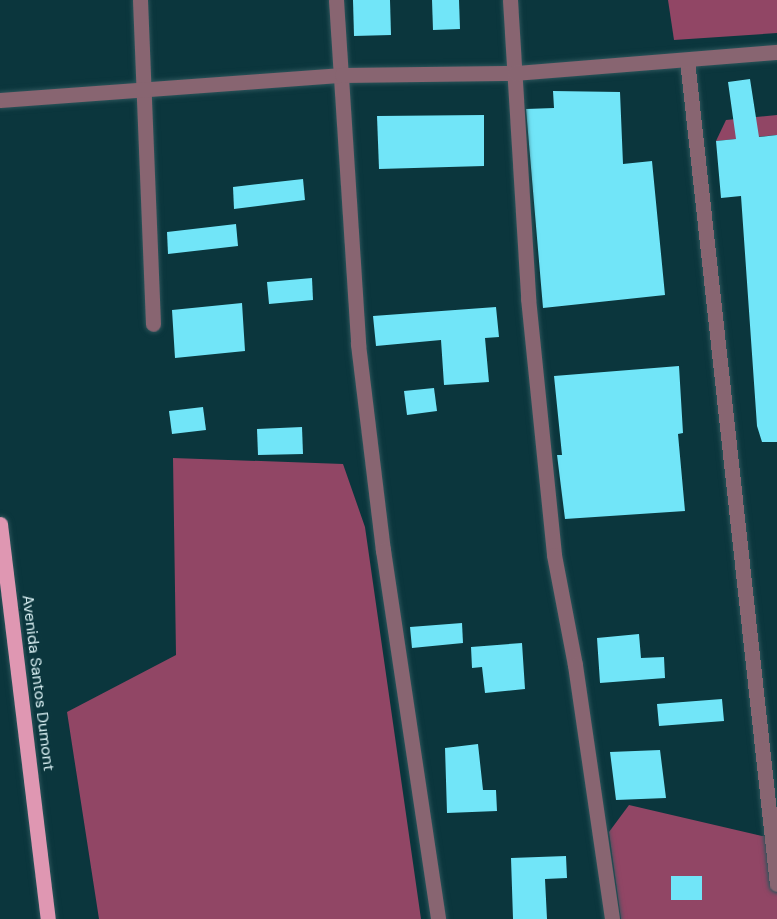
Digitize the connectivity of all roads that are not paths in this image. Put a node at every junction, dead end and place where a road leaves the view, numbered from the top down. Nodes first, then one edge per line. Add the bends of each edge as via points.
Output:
1 (140, 0) edge
2 (336, 0) edge
3 (510, 0) edge
4 (777, 52) edge
5 (687, 60) junction
6 (515, 74) junction
7 (342, 75) junction
8 (141, 90) junction
9 (0, 100) edge
10 (153, 324) dead end
11 (0, 524) edge
12 (777, 884) edge
13 (48, 919) edge
14 (438, 919) edge
15 (612, 919) edge

1 - 8 street
2 - 7 street
3 - 6 street
4 - 5 street
5 - 6 street
5 - 12 street
6 - 7 street
6 - 15 street via 528,298 554,555 575,665
7 - 8 street
7 - 14 street via 358,344 383,550
8 - 9 street
8 - 10 street
11 - 13 main road, Avenida Santos Dumont

